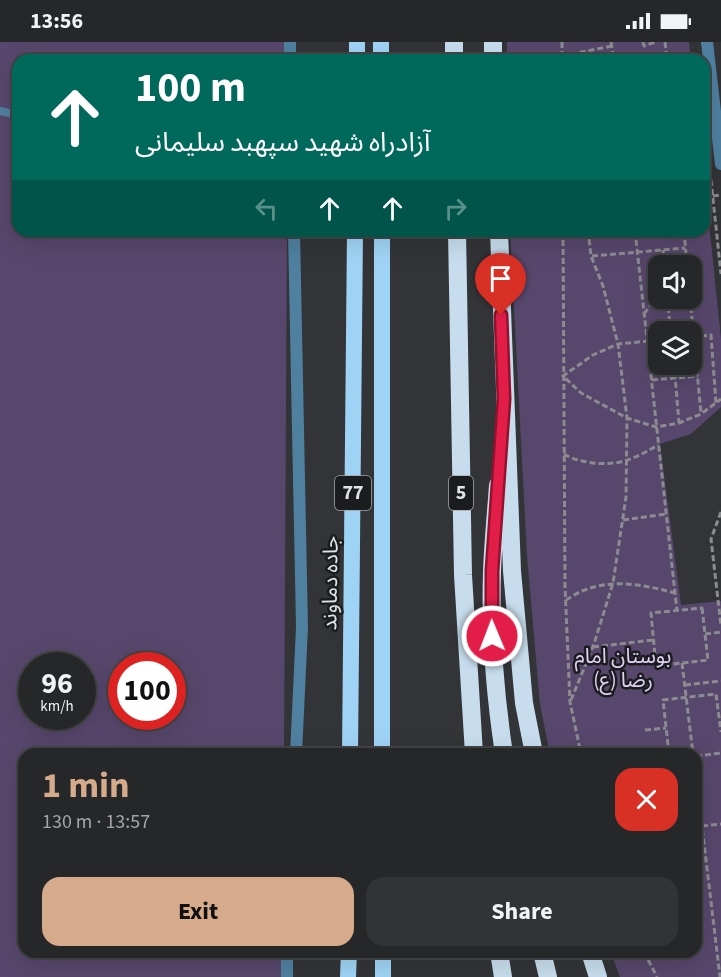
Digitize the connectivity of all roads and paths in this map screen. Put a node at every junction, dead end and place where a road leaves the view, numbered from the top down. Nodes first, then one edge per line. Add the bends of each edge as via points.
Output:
1 (643, 42) edge
2 (655, 42) edge
3 (665, 42) edge
4 (612, 44) edge
5 (576, 54) edge
6 (666, 54) edge
7 (710, 88) edge
8 (715, 164) edge
9 (721, 195) edge
10 (710, 196) edge
11 (713, 196) junction
12 (294, 237) edge
13 (355, 237) edge
14 (381, 237) edge
15 (457, 237) edge
16 (499, 237) edge
17 (563, 237) edge
18 (589, 237) edge
19 (636, 237) edge
20 (684, 237) edge
21 (685, 248) junction
22 (663, 250) junction
23 (637, 252) junction
24 (663, 255) edge
25 (686, 255) edge
26 (591, 256) junction
27 (721, 274) edge
28 (648, 309) edge
29 (644, 314) junction
30 (702, 336) edge
31 (647, 341) junction
32 (618, 344) junction
33 (675, 375) edge
34 (563, 376) junction
35 (698, 376) joint
36 (675, 378) junction
37 (651, 380) junction
38 (504, 399) junction
39 (721, 399) edge
40 (716, 402) junction
41 (701, 414) junction
42 (627, 418) junction
43 (679, 423) junction
44 (656, 427) junction
45 (658, 445) junction
46 (564, 453) junction
47 (626, 461) junction
48 (721, 512) edge
49 (666, 514) junction
50 (622, 520) junction
51 (613, 583) junction
52 (675, 593) junction
53 (566, 600) junction
54 (676, 610) junction
55 (721, 626) edge
56 (721, 632) edge
57 (705, 634) junction
58 (653, 639) junction
59 (593, 647) junction
60 (682, 663) junction
61 (721, 681) edge
62 (685, 685) junction
63 (687, 698) junction
64 (570, 702) junction
65 (721, 725) edge
66 (666, 728) junction
67 (645, 730) dead end
68 (721, 732) edge
69 (296, 748) edge
70 (350, 748) edge
71 (382, 748) edge
72 (474, 748) edge
73 (503, 748) edge
74 (533, 748) edge
75 (580, 748) edge
76 (668, 748) edge
77 (694, 748) edge
78 (721, 753) edge
79 (702, 754) edge
80 (721, 824) edge
81 (702, 826) joint
82 (719, 948) edge
83 (287, 958) edge
84 (349, 958) edge
85 (383, 958) edge
86 (500, 958) edge
87 (543, 958) edge
88 (592, 958) edge
89 (647, 958) edge
90 (287, 977) edge
91 (348, 977) edge
92 (383, 977) edge
93 (503, 977) edge
94 (548, 977) edge
95 (598, 977) edge
96 (657, 977) edge
97 (720, 977) edge

1 - 2 path via 644,46
3 - 6 path
4 - 5 path
7 - 8 street
8 - 11 path
9 - 11 path
10 - 11 path
11 - 27 path
12 - 69 street via 302,627
13 - 70 highway, جاده دماوند / 77
14 - 71 highway, 77
15 - 72 highway, 5 via 463,575
16 - 38 highway
17 - 34 path
18 - 26 path
19 - 23 path
20 - 21 path
21 - 22 path
21 - 25 path
22 - 23 path
22 - 24 path
23 - 26 path
23 - 29 path
26 - 32 path
28 - 29 path
29 - 31 path
30 - 40 path via 711,335
31 - 32 path
31 - 37 path
32 - 34 path via 593,355
32 - 42 path
33 - 36 path
34 - 42 path via 581,393
34 - 46 path
35 - 36 path
35 - 41 path
36 - 37 path
36 - 43 path
37 - 44 path
38 - 73 highway via 492,571 493,656
38 - 74 highway via 512,571 524,703
39 - 40 path
40 - 41 path
41 - 43 path
42 - 44 path
42 - 47 path
43 - 44 path
44 - 45 path
45 - 47 path
45 - 49 path
46 - 47 path via 572,459 602,464
46 - 53 path
47 - 50 path
48 - 55 path via 711,539
49 - 50 path
49 - 52 path
50 - 51 path
51 - 52 path
51 - 53 path via 582,591
51 - 59 path
52 - 54 path
53 - 64 path
54 - 57 path via 702,608
54 - 58 path via 651,613
56 - 57 path
57 - 60 path via 708,660
58 - 59 path
58 - 60 path via 656,666
59 - 64 path
60 - 62 path
61 - 62 path
62 - 63 path
63 - 65 path via 716,694
63 - 66 path via 663,700
63 - 77 path
64 - 75 path
65 - 68 path
66 - 67 path
66 - 76 path
78 - 79 path
80 - 81 path
81 - 82 path
82 - 97 path
83 - 90 street
84 - 91 highway
85 - 92 highway
86 - 93 highway
87 - 94 highway
88 - 95 highway
89 - 96 path

